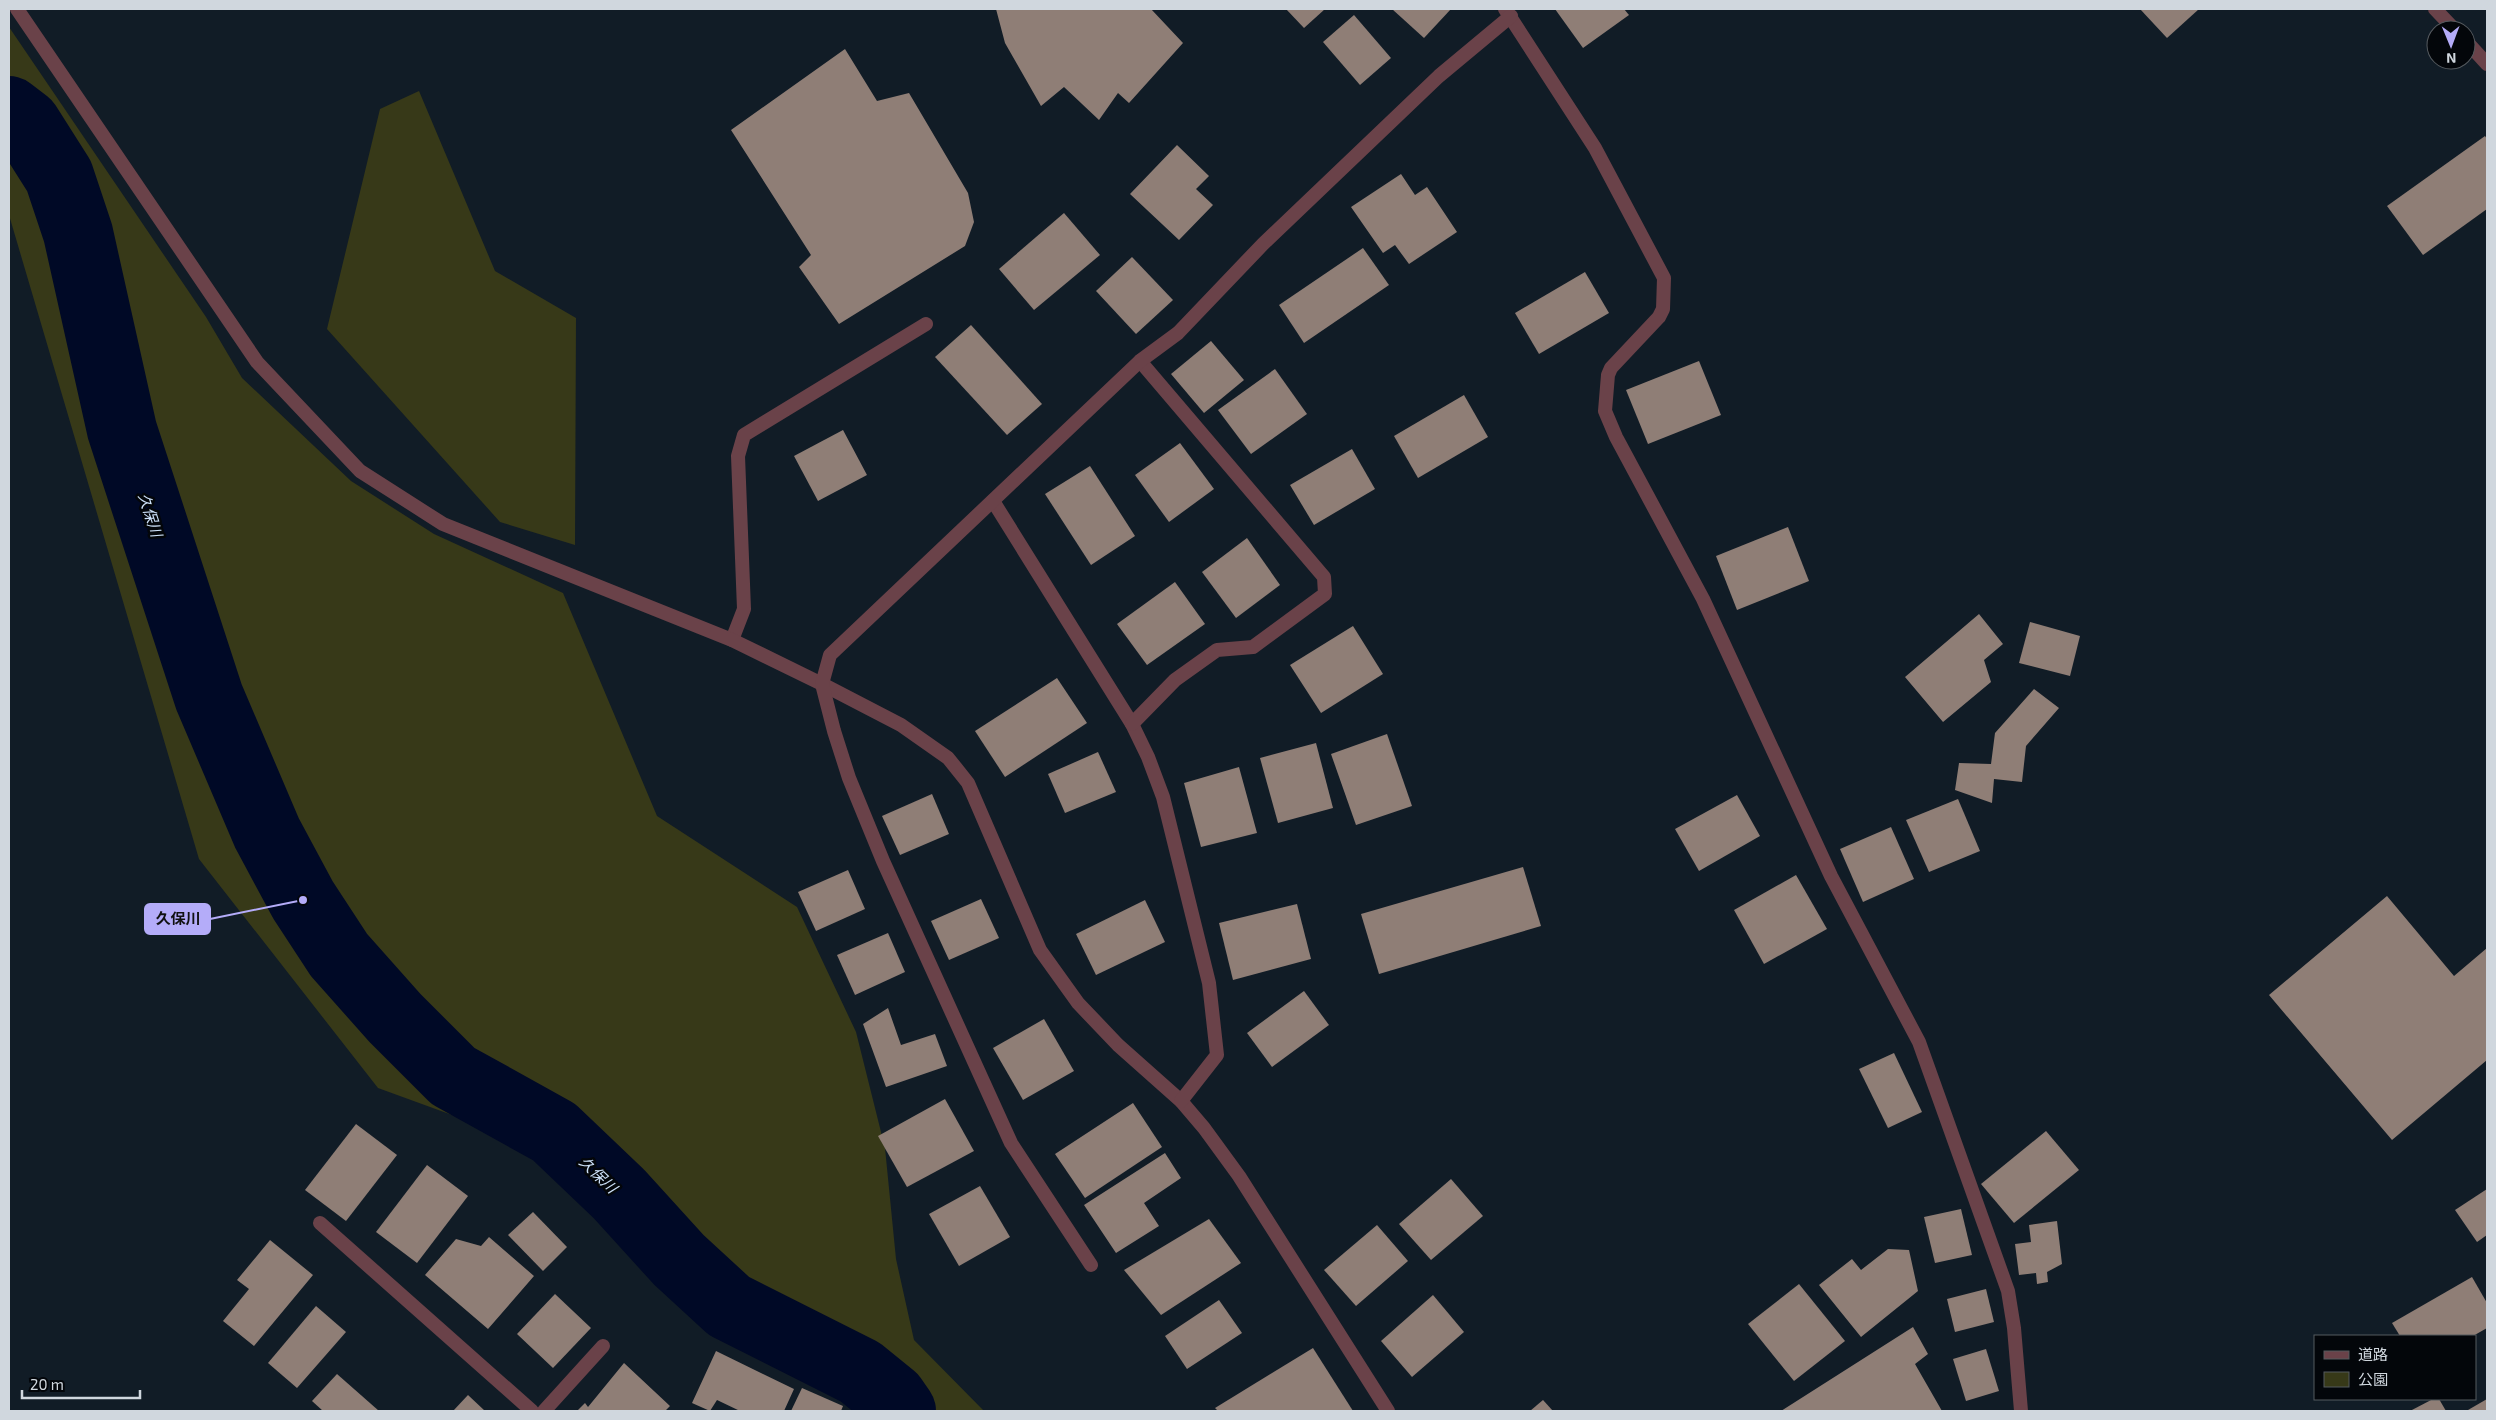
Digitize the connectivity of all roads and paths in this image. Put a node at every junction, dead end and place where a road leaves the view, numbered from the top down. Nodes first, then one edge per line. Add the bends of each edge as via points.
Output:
1 (17, 9) edge
2 (2435, 9) edge
3 (1508, 12) edge
4 (2445, 20) edge
5 (2476, 52) edge
6 (2487, 64) edge
7 (926, 324) dead end
8 (1140, 362) junction
9 (993, 501) junction
10 (732, 640) junction
11 (822, 684) junction
12 (1132, 724) junction
13 (1181, 1102) junction
14 (320, 1223) dead end
15 (1091, 1265) dead end
16 (603, 1346) dead end
17 (532, 1411) edge
18 (544, 1411) edge
19 (1388, 1411) edge
20 (2021, 1411) edge

1 - 10 street via 257,362 360,471 443,524
2 - 4 street
3 - 8 street via 1263,244 1178,333
3 - 20 street via 1595,148 1664,278 1663,309 1659,317 1608,375 1605,411 1704,599 1832,876 1919,1042 2008,1291
5 - 6 street
7 - 10 street via 744,435 738,456 744,609
8 - 9 street
8 - 12 street via 1324,577 1325,594 1253,647 1216,650 1175,680
9 - 11 street via 830,655
9 - 12 street
10 - 11 street
11 - 13 street via 901,725 948,758 968,783 977,801 1040,950 1078,1003 1118,1045
11 - 15 street via 849,778 883,861 1011,1143
12 - 13 street via 1163,797 1209,983 1217,1055
13 - 19 street via 1239,1176
14 - 17 street
16 - 18 street

